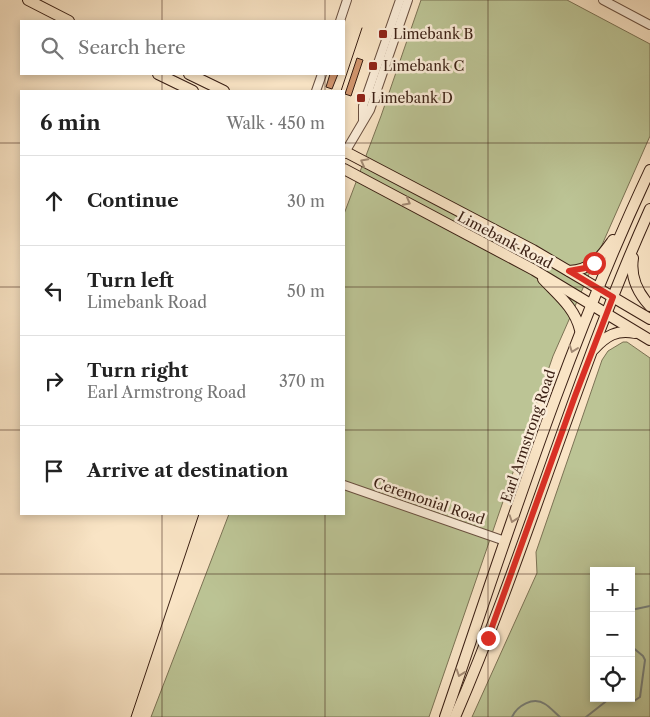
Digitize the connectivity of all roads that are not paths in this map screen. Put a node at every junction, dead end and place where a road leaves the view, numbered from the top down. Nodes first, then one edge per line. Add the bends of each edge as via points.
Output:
1 (28, 0) edge
2 (347, 0) edge
3 (400, 0) edge
4 (408, 0) edge
5 (603, 0) edge
6 (67, 20) edge
7 (340, 20) edge
8 (650, 25) edge
9 (160, 75) edge
10 (191, 75) edge
11 (322, 75) edge
12 (191, 90) edge
13 (222, 90) edge
14 (316, 90) edge
15 (363, 120) junction
16 (345, 150) edge
17 (345, 153) edge
18 (345, 170) edge
19 (650, 170) edge
20 (650, 209) edge
21 (624, 226) junction
22 (637, 239) junction
23 (534, 270) junction
24 (569, 271) junction
25 (598, 288) junction
26 (613, 297) junction
27 (591, 304) junction
28 (650, 306) edge
29 (606, 313) junction
30 (650, 319) edge
31 (580, 330) junction
32 (640, 334) junction
33 (650, 340) edge
34 (592, 352) junction
35 (345, 485) edge
36 (505, 541) junction
37 (445, 717) edge
38 (454, 717) edge

1 - 6 main road
2 - 7 street
3 - 15 street via 363,106
4 - 15 street via 370,110
5 - 8 street
9 - 12 main road
10 - 13 main road
11 - 14 street
15 - 16 street
24 -> 17 main road, Limebank Road
18 -> 23 main road, Limebank Road
19 - 21 main road, Earl Armstrong Road
20 - 22 main road
21 - 24 main road via 594,263
21 - 25 main road, Earl Armstrong Road
22 - 26 main road
22 - 28 main road via 632,275 637,289
23 - 27 main road, Limebank Road
23 - 31 main road via 571,309
24 - 25 main road, Limebank Road
25 - 26 main road, Limebank Road
25 - 27 main road, Earl Armstrong Road
26 - 29 main road
26 - 30 main road, Limebank Road
27 - 29 main road, Limebank Road
27 - 31 main road, Earl Armstrong Road
29 - 32 main road, Limebank Road
29 - 34 main road
31 -> 36 main road, Earl Armstrong Road
32 - 33 main road, Limebank Road
32 - 34 main road via 615,333
34 - 38 main road via 488,638
35 - 36 street, Ceremonial Road
36 -> 37 main road, Earl Armstrong Road

